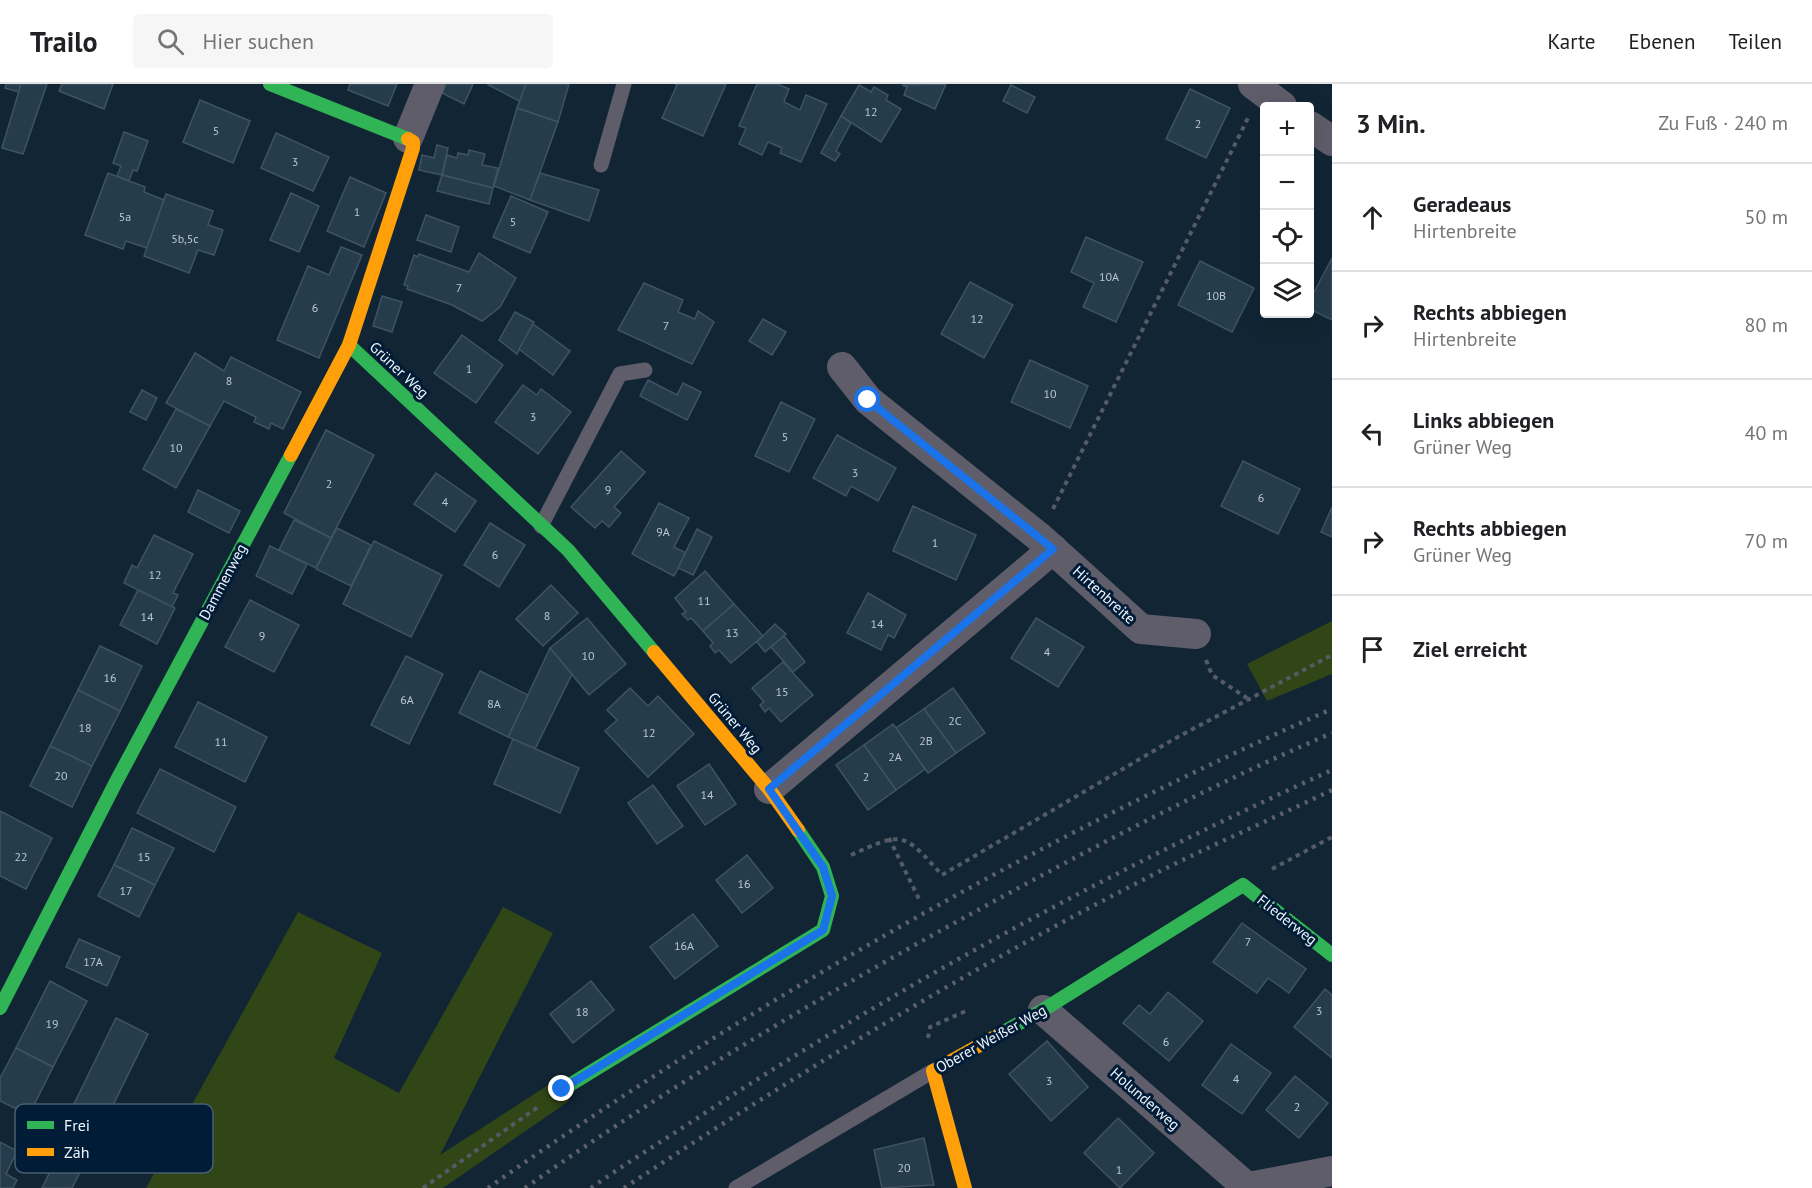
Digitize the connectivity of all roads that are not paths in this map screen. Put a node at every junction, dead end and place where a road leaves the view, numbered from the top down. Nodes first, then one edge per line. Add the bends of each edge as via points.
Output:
1 (430, 84) edge
2 (624, 84) edge
3 (275, 85) edge
4 (1314, 129) edge
5 (410, 140) junction
6 (1332, 141) edge
7 (601, 165) dead end
8 (349, 345) junction
9 (842, 367) dead end
10 (645, 370) dead end
11 (541, 526) junction
12 (1046, 543) junction
13 (1196, 634) road end
14 (769, 789) junction
15 (1243, 885) joint
16 (1332, 955) edge
17 (0, 1008) edge
18 (1043, 1010) junction
19 (933, 1071) junction
20 (562, 1089) road end
21 (1332, 1171) edge
22 (736, 1188) edge
23 (965, 1188) edge
24 (1246, 1188) edge

1 - 5 street, Dammenweg
2 - 7 lane
3 - 5 street
4 - 6 street
5 - 8 street, Dammenweg
8 - 11 street, Grüner Weg
8 - 17 street, Dammenweg
9 - 12 street, Hirtenbreite via 868,400
10 - 11 lane via 620,374
11 - 14 street, Grüner Weg via 568,550
12 - 13 street, Hirtenbreite via 1141,629
12 - 14 street
14 - 20 street, Grüner Weg via 823,867 832,896 823,930
15 - 16 street, Fliederweg
15 - 18 street, Oberer Weißer Weg
18 - 19 street, Oberer Weißer Weg
18 - 24 street, Holunderweg
19 - 22 lane, Oberer Weißer Weg
19 - 23 street
21 - 24 street

